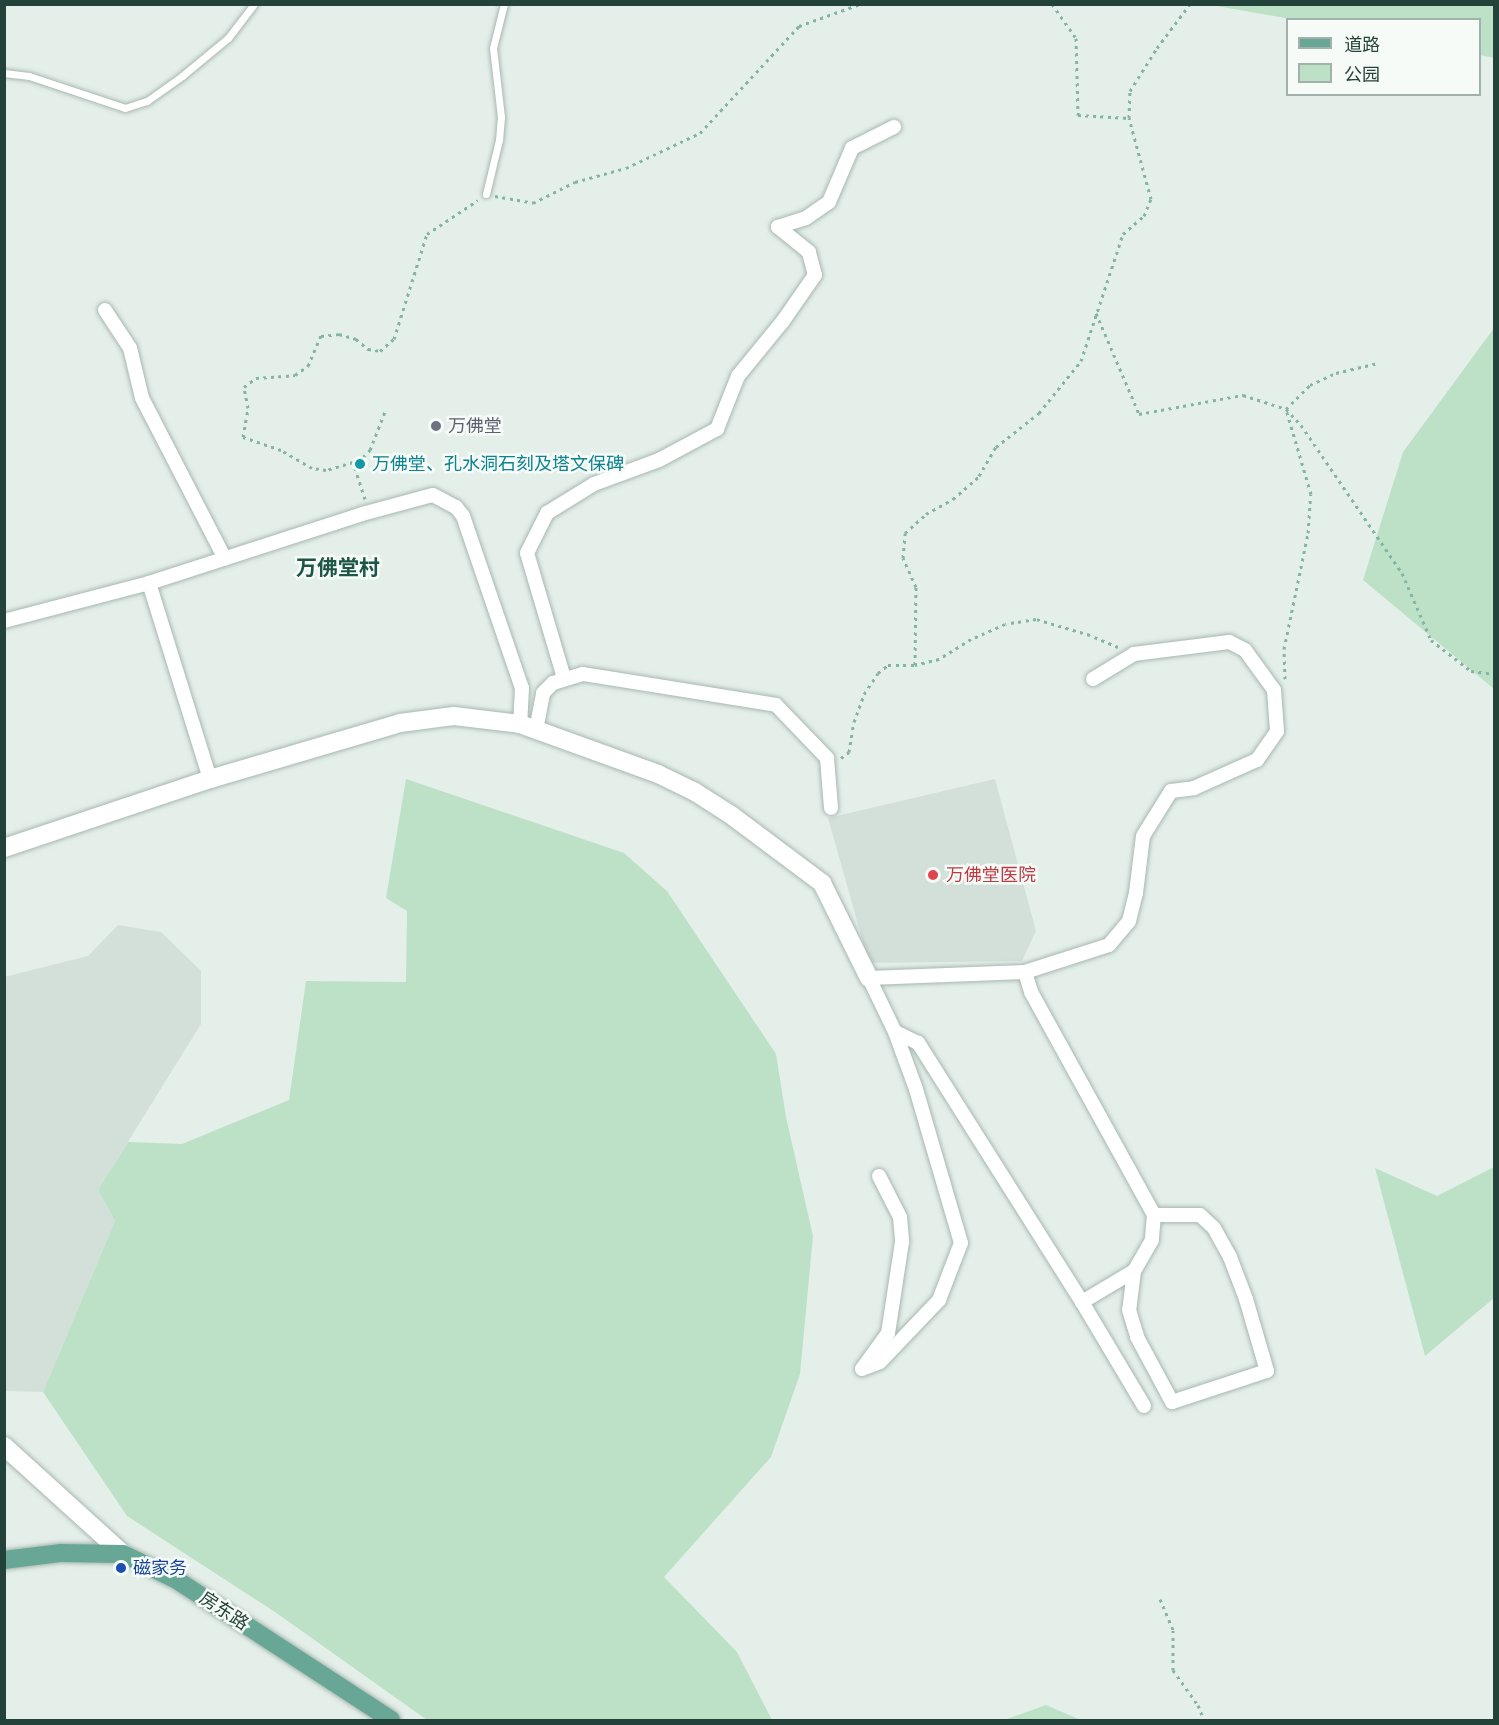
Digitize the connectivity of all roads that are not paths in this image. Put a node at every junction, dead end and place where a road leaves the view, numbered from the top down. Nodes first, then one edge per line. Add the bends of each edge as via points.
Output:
1 (254, 4) edge
2 (504, 4) edge
3 (4, 73) edge
4 (894, 127) dead end
5 (486, 195) road end
6 (105, 310) dead end
7 (225, 558) junction
8 (149, 584) junction
9 (4, 621) edge
10 (564, 678) junction
11 (1093, 679) dead end
12 (528, 727) junction
13 (210, 779) junction
14 (831, 808) dead end
15 (4, 848) edge
16 (1025, 972) junction
17 (869, 978) junction
18 (896, 1032) junction
19 (879, 1176) dead end
20 (1154, 1215) junction
21 (1134, 1271) junction
22 (1082, 1302) junction
23 (1144, 1406) dead end
24 (4, 1446) edge
25 (123, 1554) junction
26 (4, 1560) edge
27 (391, 1720) edge

1 - 3 lane via 228,38 182,76 147,101 125,108 29,76
2 - 5 lane via 493,48 501,117 499,140
4 - 10 street via 852,148 829,202 806,218 778,227 809,252 815,275 738,376 717,429 658,460 594,484 547,513 527,553
6 - 7 street via 130,348 141,398
7 - 8 street
7 - 12 street via 433,495 456,507 463,516 522,688
8 - 9 street
8 - 13 street
10 - 12 street via 543,693
10 - 14 street via 601,675 776,705 827,758
11 - 16 street via 1134,654 1229,642 1245,650 1274,690 1277,731 1257,760 1194,788 1171,791 1143,836 1129,921 1109,945
12 - 13 street via 454,716 400,723
12 - 17 street via 658,774 695,792 784,854 822,883
13 - 15 street
16 - 17 street
16 - 20 street via 1031,992
17 - 18 street
18 - 19 street via 961,1243 939,1300 880,1362 862,1370 888,1333 902,1242 900,1216
18 - 22 street via 918,1042
20 - 21 street via 1152,1240
20 - 21 street via 1200,1215 1214,1228 1246,1299 1267,1371 1172,1402 1137,1337 1129,1310
21 - 22 street
22 - 23 street
24 - 25 street
25 - 26 main road, 房东路 via 60,1553
25 - 27 main road, 房东路 via 175,1579

